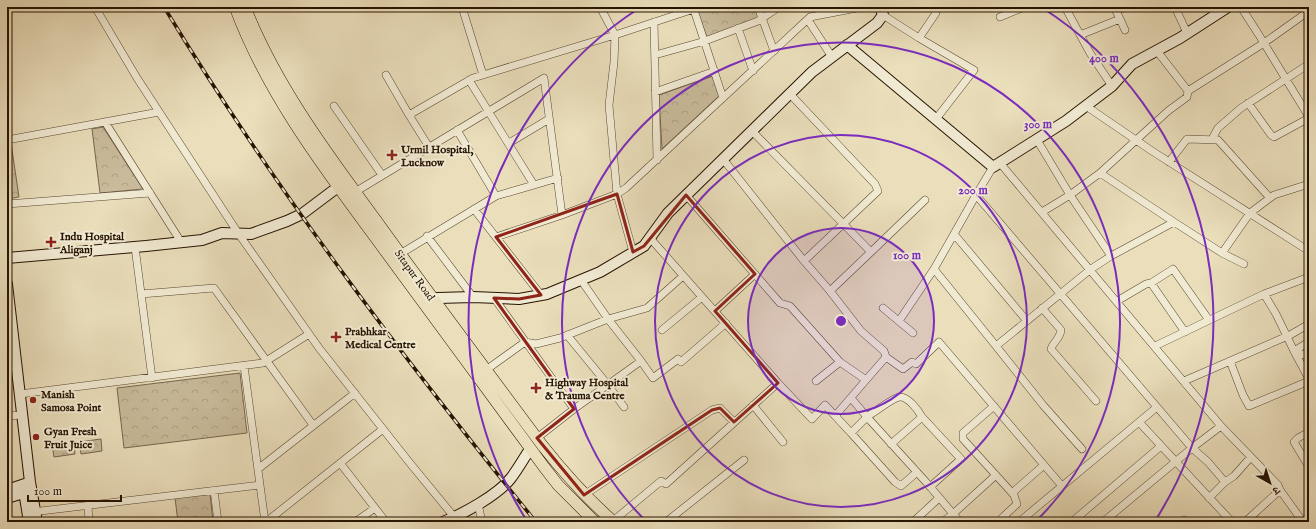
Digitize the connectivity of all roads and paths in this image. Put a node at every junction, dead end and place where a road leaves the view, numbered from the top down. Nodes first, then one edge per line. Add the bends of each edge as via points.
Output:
1 (95, 7) edge
2 (235, 7) edge
3 (245, 7) edge
4 (462, 7) edge
5 (600, 7) edge
6 (758, 7) edge
7 (780, 7) edge
8 (862, 7) edge
9 (934, 7) edge
10 (1024, 7) edge
11 (1065, 7) edge
12 (1125, 7) edge
13 (1175, 7) edge
14 (1228, 7) edge
15 (1241, 7) edge
16 (694, 8) edge
17 (838, 9) edge
18 (1115, 9) edge
19 (882, 11) edge
20 (1309, 11) edge
21 (1000, 17) dead end
22 (762, 18) junction
23 (1120, 19) junction
24 (808, 20) junction
25 (654, 22) junction
26 (738, 28) junction
27 (1125, 30) dead end
28 (1187, 33) junction
29 (615, 35) junction
30 (1080, 35) junction
31 (919, 38) junction
32 (704, 41) junction
33 (1264, 43) junction
34 (848, 45) junction
35 (774, 51) junction
36 (1157, 51) junction
37 (655, 55) junction
38 (832, 57) junction
39 (1309, 64) edge
40 (715, 71) junction
41 (753, 71) junction
42 (386, 75) dead end
43 (483, 75) junction
44 (469, 80) junction
45 (1286, 80) junction
46 (1112, 86) junction
47 (1188, 91) junction
48 (655, 92) junction
49 (790, 94) junction
50 (723, 98) junction
51 (1248, 104) junction
52 (334, 106) dead end
53 (1086, 106) junction
54 (489, 111) junction
55 (159, 112) junction
56 (409, 115) junction
57 (1309, 118) edge
58 (549, 119) junction
59 (936, 119) junction
60 (105, 122) junction
61 (457, 130) junction
62 (752, 131) junction
63 (7, 140) edge
64 (1037, 140) junction
65 (1135, 140) junction
66 (1212, 140) junction
67 (508, 143) junction
68 (429, 147) junction
69 (723, 159) junction
70 (657, 160) junction
71 (1169, 162) junction
72 (997, 165) junction
73 (1100, 173) junction
74 (382, 175) junction
75 (558, 178) junction
76 (1309, 184) edge
77 (534, 185) junction
78 (338, 187) junction
79 (355, 192) junction
80 (150, 193) junction
81 (617, 194) junction
82 (686, 195) junction
83 (1070, 195) junction
84 (496, 196) junction
85 (976, 196) junction
86 (1270, 198) junction
87 (925, 200) dead end
88 (7, 204) edge
89 (474, 209) junction
90 (1042, 212) junction
91 (1250, 213) junction
92 (562, 214) junction
93 (1174, 222) junction
94 (843, 224) junction
95 (238, 233) junction
96 (954, 234) junction
97 (427, 236) junction
98 (496, 237) junction
99 (650, 238) junction
100 (181, 242) junction
101 (1309, 246) edge
102 (135, 247) junction
103 (633, 252) junction
104 (871, 252) junction
105 (1222, 253) junction
106 (400, 254) junction
107 (1111, 256) junction
108 (7, 258) edge
109 (804, 261) junction
110 (1244, 264) dead end
111 (934, 269) junction
112 (1091, 269) junction
113 (755, 274) junction
114 (683, 276) junction
115 (1309, 277) edge
116 (581, 280) junction
117 (1151, 283) junction
118 (7, 284) edge
119 (830, 291) junction
120 (141, 294) junction
121 (1060, 294) junction
122 (1264, 294) junction
123 (541, 295) junction
124 (473, 297) junction
125 (702, 297) junction
126 (494, 298) junction
127 (434, 299) junction
128 (1117, 301) junction
129 (882, 308) dead end
130 (1042, 308) junction
131 (715, 311) junction
132 (608, 320) junction
133 (1210, 320) junction
134 (899, 321) junction
135 (1027, 321) junction
136 (726, 323) junction
137 (1309, 324) edge
138 (662, 330) dead end
139 (1185, 332) junction
140 (913, 333) dead end
141 (309, 334) junction
142 (567, 335) junction
143 (1287, 336) junction
144 (525, 342) junction
145 (1309, 342) edge
146 (996, 346) junction
147 (1155, 346) junction
148 (1294, 351) junction
149 (886, 357) junction
150 (1309, 357) edge
151 (267, 361) junction
152 (641, 361) junction
153 (1230, 361) junction
154 (840, 362) junction
155 (244, 366) junction
156 (486, 370) junction
157 (152, 378) junction
158 (866, 380) junction
159 (1309, 380) edge
160 (816, 381) dead end
161 (1184, 381) junction
162 (778, 383) junction
163 (608, 385) junction
164 (355, 393) junction
165 (20, 394) junction
166 (851, 398) junction
167 (1096, 401) dead end
168 (753, 405) junction
169 (994, 406) junction
170 (624, 407) dead end
171 (1157, 407) junction
172 (574, 409) junction
173 (22, 414) junction
174 (7, 416) edge
175 (836, 416) junction
176 (867, 417) junction
177 (922, 417) junction
178 (734, 422) junction
179 (1139, 422) junction
180 (313, 425) junction
181 (1221, 426) junction
182 (383, 429) junction
183 (1309, 432) edge
184 (851, 433) junction
185 (536, 438) junction
186 (783, 442) dead end
187 (891, 444) junction
188 (1161, 446) junction
189 (1192, 448) junction
190 (530, 449) junction
191 (1082, 449) dead end
192 (972, 450) junction
193 (1250, 458) junction
194 (962, 459) junction
195 (744, 460) dead end
196 (1176, 462) junction
197 (340, 463) junction
198 (1044, 465) junction
199 (1309, 467) edge
200 (258, 469) junction
201 (917, 472) junction
202 (996, 475) junction
203 (1224, 482) junction
204 (260, 485) junction
205 (1062, 486) junction
206 (930, 487) junction
207 (27, 488) junction
208 (7, 490) edge
209 (214, 490) junction
210 (1280, 490) junction
211 (1012, 493) junction
212 (584, 495) junction
213 (7, 498) edge
214 (939, 498) junction
215 (1209, 498) junction
216 (478, 504) junction
217 (88, 505) junction
218 (375, 508) junction
219 (952, 514) junction
220 (31, 515) edge
221 (1006, 519) edge
222 (453, 520) edge
223 (613, 521) edge
224 (1072, 521) dead end
225 (37, 522) edge
226 (89, 522) edge
227 (218, 522) edge
228 (266, 522) edge
229 (354, 522) edge
230 (386, 522) edge
231 (443, 522) edge
232 (482, 522) edge
233 (595, 522) edge
234 (666, 522) edge
235 (913, 522) edge
236 (943, 522) edge
237 (953, 522) edge
238 (960, 522) edge
239 (998, 522) edge
240 (1019, 522) edge
241 (1103, 522) edge
242 (1232, 522) edge
243 (1245, 522) edge
244 (1303, 522) edge

1 - 55 street
2 - 78 main road, Sitapur Road via 254,54 275,92
3 - 79 main road, Sitapur Road via 263,47 294,103
4 - 43 street
5 - 29 street
6 - 22 street
7 - 22 street
8 - 17 street
9 - 31 street via 936,13
10 - 21 street
11 - 30 street
12 - 18 street
13 - 28 street
14 - 28 street
15 - 33 street
16 - 25 street
16 - 32 street
17 - 24 street
18 - 23 street
19 - 31 street
19 - 34 street via 877,23
20 - 33 street
22 - 26 street
22 - 35 street
23 - 27 street
23 - 30 street
24 - 35 street
24 - 38 street
25 - 29 street
25 - 37 street
26 - 32 street
26 - 41 street
28 - 36 street
29 - 43 street
29 - 81 street via 609,105
30 - 46 street
31 - 59 street via 974,70
32 - 37 street
32 - 40 street
33 - 45 street
33 - 47 street
34 - 38 street
34 - 59 street
35 - 41 street
36 - 46 street via 1132,64
36 - 47 street
37 - 48 street
38 - 49 street
39 - 45 street
40 - 48 street
40 - 50 street
41 - 50 street
42 - 56 street
43 - 44 street
44 - 54 street
44 - 56 street
45 - 51 street
45 - 57 street
46 - 53 street
47 - 65 street via 1187,97 1168,110
48 - 70 street
49 - 62 street
49 - 94 street via 878,190
50 - 70 street
51 - 57 street via 1274,137
51 - 66 street via 1218,128
52 - 74 street
53 - 64 street
53 - 65 street
54 - 58 street via 544,78
54 - 61 street
54 - 67 street
55 - 60 street
55 - 95 street
56 - 68 street
58 - 67 street
58 - 75 street
59 - 72 street
60 - 63 street
60 - 80 street
61 - 68 street
61 - 84 street
62 - 69 street
62 - 94 street
64 - 72 street
64 - 83 street
65 - 71 street
65 - 73 street
66 - 71 street via 1187,139
66 - 86 street via 1218,140
67 - 77 street
68 - 74 street
69 - 82 street
69 - 109 street
70 - 81 street
71 - 91 street
72 - 85 street
72 - 90 street
73 - 83 street
73 - 93 street
74 - 79 street
75 - 77 street
75 - 92 street
76 - 86 street
77 - 84 street
78 - 95 street via 302,214 287,221 251,234
78 - 190 main road, Sitapur Road
79 - 106 main road, Sitapur Road
80 - 88 street
80 - 100 street
81 - 92 street
81 - 103 street
82 - 99 street via 668,213
82 - 113 street
83 - 90 street
83 - 107 street
84 - 89 street
85 - 96 street
85 - 121 street
86 - 91 street
87 - 104 street
89 - 97 street
89 - 98 street
90 - 112 street
91 - 101 street via 1304,248
91 - 105 street
92 - 98 street
93 - 105 street
93 - 107 street
94 - 104 street
94 - 109 street
95 - 100 street via 222,233 202,240
95 - 141 street
96 - 111 street
96 - 135 street
97 - 106 street
97 - 124 street
98 - 123 street
99 - 103 street via 644,246
99 - 114 street
100 - 102 street
102 - 108 street
102 - 120 street
103 - 116 street
104 - 119 street
105 - 110 street
106 - 127 main road, Sitapur Road
107 - 112 street
109 - 119 street
111 - 134 street
111 - 146 street
112 - 121 street
112 - 128 street
113 - 131 street
113 - 154 street via 780,303 790,306
114 - 125 street
114 - 132 street via 647,308
115 - 122 street
116 - 123 street
116 - 132 street
117 - 128 street
117 - 133 street via 1173,269
117 - 139 street
118 - 165 street
119 - 149 street via 861,331 884,351
120 - 151 street via 214,288
120 - 157 street
121 - 130 street
121 - 171 street
122 - 133 street
122 - 143 street
123 - 126 street via 519,300
124 - 126 street
124 - 127 street
125 - 131 street
125 - 138 street
126 - 144 street
127 - 156 main road, Sitapur Road
128 - 147 street
129 - 134 street
130 - 135 street
130 - 167 street via 1061,330 1061,336 1052,344 1051,349
131 - 136 street
132 - 142 street
132 - 152 street
133 - 139 street
134 - 140 street
135 - 146 street
136 - 152 street via 681,362 678,359 653,378
136 - 162 street
137 - 143 street
139 - 147 street
141 - 151 street
141 - 164 street
142 - 144 street via 536,344
142 - 163 street
143 - 148 street
143 - 153 street
144 - 156 street
144 - 172 street
145 - 148 street
146 - 191 street
147 - 161 street
148 - 150 street
148 - 159 street
149 - 158 street
149 - 169 street via 903,369 912,362 916,364 939,342
151 - 155 street
151 - 180 street
152 - 163 street
153 - 159 street via 1249,406
153 - 161 street
154 - 158 street
154 - 160 street
155 - 157 street
155 - 200 street
156 - 185 main road, Sitapur Road
157 - 165 street
158 - 166 street
161 - 181 street
162 - 168 street
162 - 175 street via 812,419 825,405
163 - 170 street
163 - 172 street
164 - 180 street
164 - 182 street
165 - 173 street
166 - 175 street
166 - 176 street
168 - 178 street
168 - 186 street
169 - 192 street via 963,433 963,439
169 - 198 street
171 - 179 street
171 - 189 street
172 - 185 street
173 - 174 street
173 - 207 street
175 - 184 street
176 - 177 street via 898,397 904,398
176 - 184 street
176 - 187 street
177 - 187 street
177 - 194 street
178 - 212 street via 720,408 712,410
178 - 223 street via 666,484 661,481
179 - 188 street
179 - 205 street
180 - 200 street
181 - 189 street
181 - 193 street
182 - 197 street
182 - 222 street
183 - 199 street via 1294,442
184 - 201 street via 901,486
185 - 212 main road, Sitapur Road
187 - 201 street
188 - 196 street
188 - 224 street
189 - 196 street
189 - 203 street via 1208,462
190 - 216 street via 511,478
190 - 233 main road, Sitapur Road via 558,485
192 - 194 street
192 - 202 street
193 - 203 street via 1234,476
193 - 210 street
194 - 206 street
195 - 234 street
196 - 215 street
196 - 241 street
197 - 218 street
197 - 228 street
198 - 205 street
198 - 211 street
200 - 204 street
201 - 206 street
202 - 211 street
202 - 219 street
203 - 215 street
204 - 209 street
204 - 228 street
205 - 240 street
206 - 214 street
207 - 208 street
207 - 213 street
207 - 220 street
209 - 217 street
209 - 227 street
210 - 243 street
210 - 244 street
211 - 221 street via 1017,504
212 - 223 main road, Sitapur Road
214 - 219 street
214 - 235 street
215 - 242 street
216 - 222 street
216 - 232 street
217 - 220 street
217 - 226 street
218 - 229 street
218 - 230 street
219 - 238 street
220 - 225 street
221 - 239 street
222 - 231 street
236 - 237 street via 949,517

